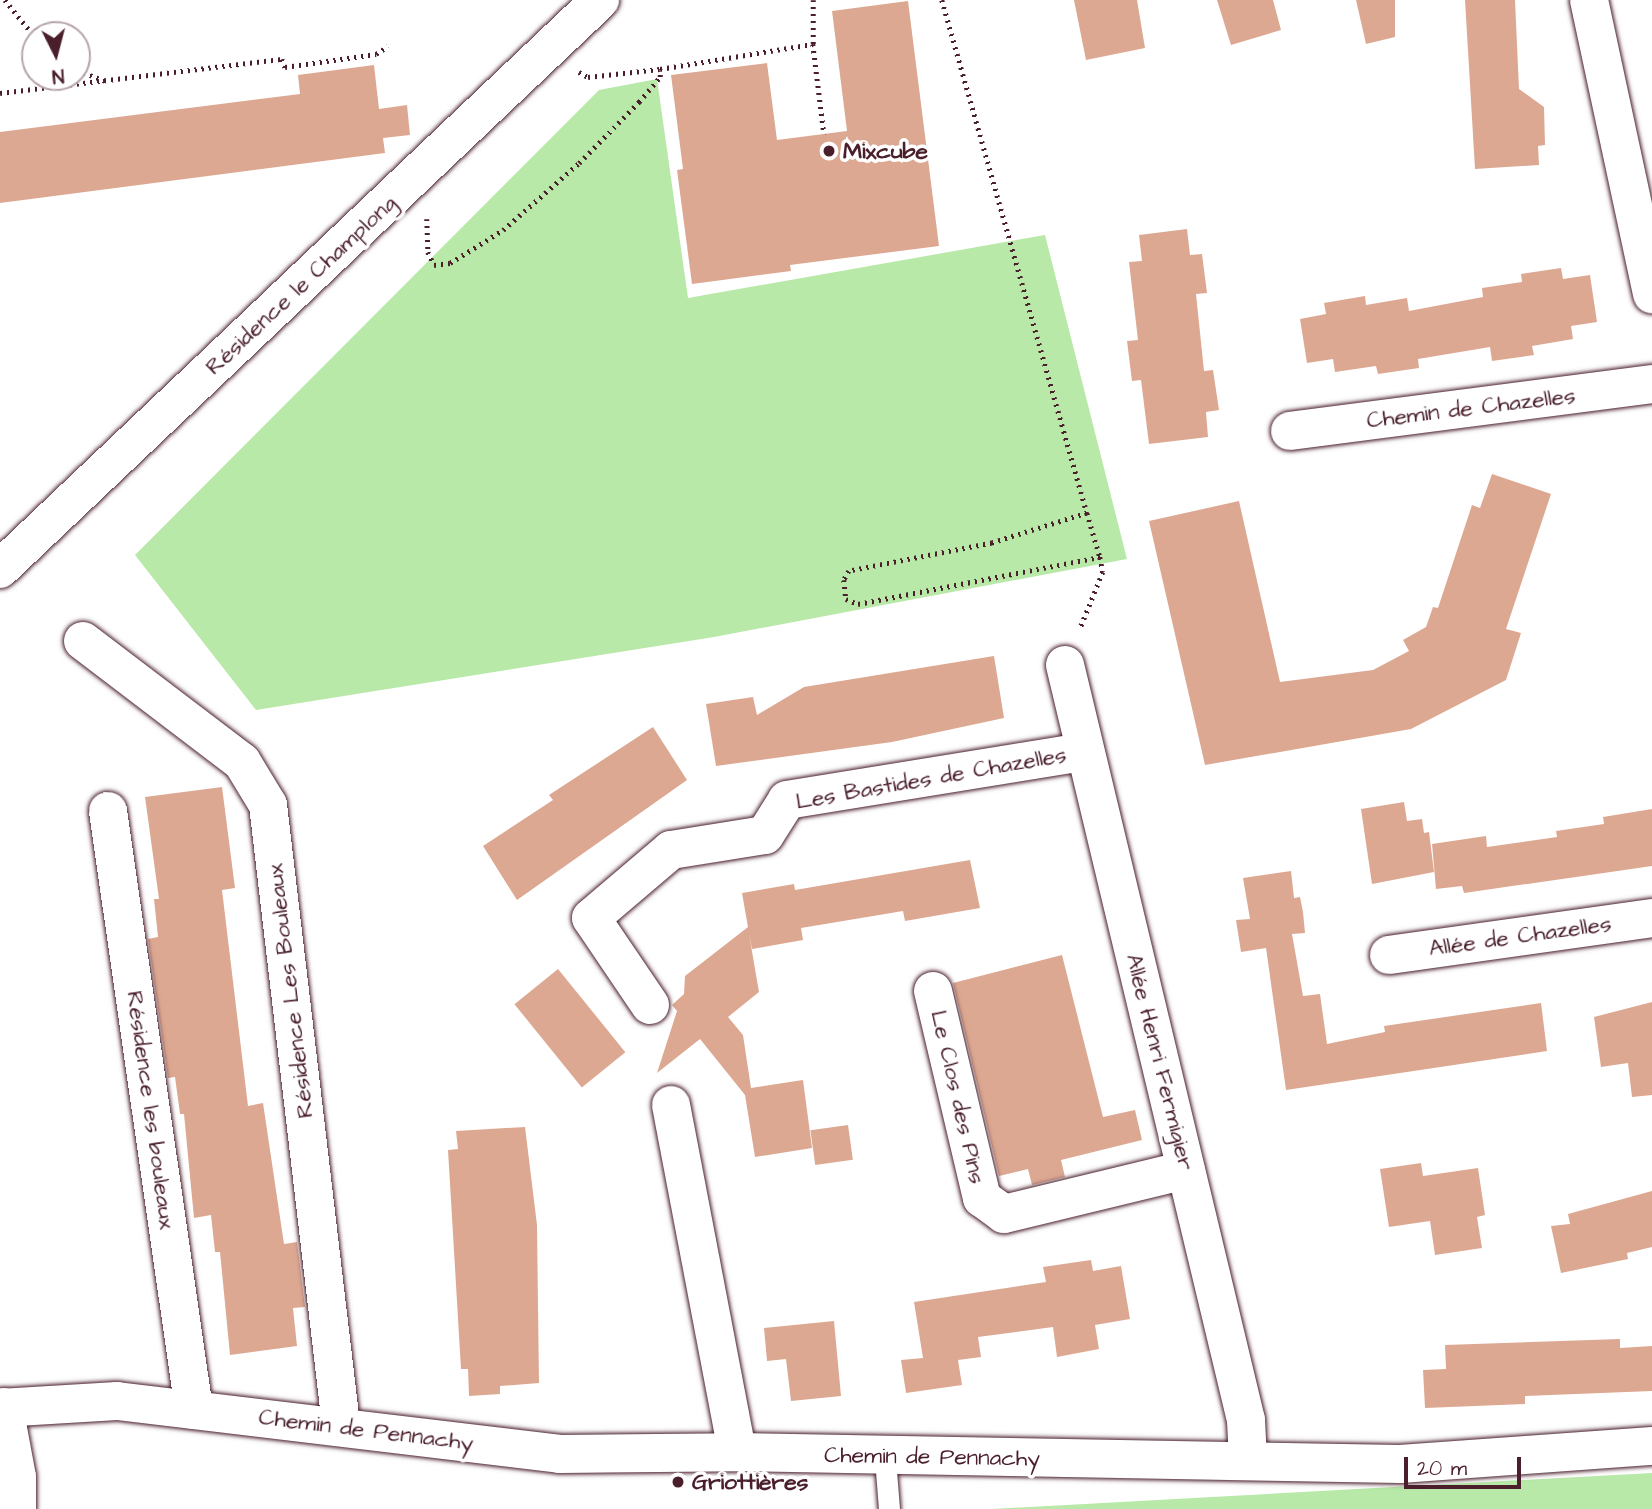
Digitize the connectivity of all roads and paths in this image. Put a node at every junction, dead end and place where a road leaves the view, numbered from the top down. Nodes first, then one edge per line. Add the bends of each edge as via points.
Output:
1 (5, 0) edge
2 (600, 0) edge
3 (813, 0) edge
4 (942, 0) edge
5 (1589, 0) edge
6 (22, 21) edge
7 (813, 44) junction
8 (388, 46) dead end
9 (660, 69) junction
10 (91, 75) edge
11 (588, 77) dead end
12 (106, 81) junction
13 (0, 93) edge
14 (824, 134) dead end
15 (407, 186) junction
16 (1652, 295) edge
17 (1652, 384) edge
18 (1290, 431) dead end
19 (1087, 513) junction
20 (1100, 557) junction
21 (0, 569) edge
22 (83, 641) dead end
23 (1065, 665) joint
24 (1084, 752) junction
25 (107, 811) dead end
26 (1652, 918) edge
27 (1389, 955) dead end
28 (933, 991) dead end
29 (650, 1005) dead end
30 (671, 1105) dead end
31 (1186, 1170) junction
32 (2, 1408) edge
33 (194, 1410) junction
34 (341, 1425) junction
35 (1652, 1446) edge
36 (737, 1452) junction
37 (885, 1458) junction
38 (1248, 1460) junction
39 (17, 1509) edge
40 (889, 1509) edge

1 - 6 path
2 - 15 street, Résidence le Champlong
3 - 7 path
4 - 19 path
5 - 16 street
7 - 9 path
7 - 14 path
8 - 12 path via 376,54 285,68 282,59
9 - 11 path
9 - 15 path via 660,77 639,103 579,163 503,230 450,263 434,265 428,252 428,218
10 - 12 path
12 - 13 path
15 - 21 street, Résidence le Champlong
17 - 18 street, Chemin de Chazelles
19 - 20 path
19 - 20 path via 992,542 849,571 844,580 846,599 858,604
20 - 23 path via 1103,572
22 - 34 street, Résidence Les Bouleaux via 242,762 268,805
23 - 24 street, Allée Henri Fermigier
24 - 29 street, Les Bastides de Chazelles via 787,800 765,835 671,850 591,918
24 - 31 street, Allée Henri Fermigier
25 - 33 street, Résidence les bouleaux
26 - 27 street, Allée de Chazelles
28 - 31 street, Le Clos des Pins via 982,1198 1004,1214
30 - 36 street
31 - 38 street, Allée Henri Fermigier via 1247,1420
32 - 33 street, Chemin de Pennachy via 117,1401
32 - 39 street, Chemin de Pennachy via 17,1477
33 - 34 street, Chemin de Pennachy
34 - 36 street, Chemin de Pennachy via 560,1454
35 - 38 street, Chemin de Pennachy via 1400,1464
36 - 37 street, Chemin de Pennachy
37 - 38 street, Chemin de Pennachy
37 - 40 lane

